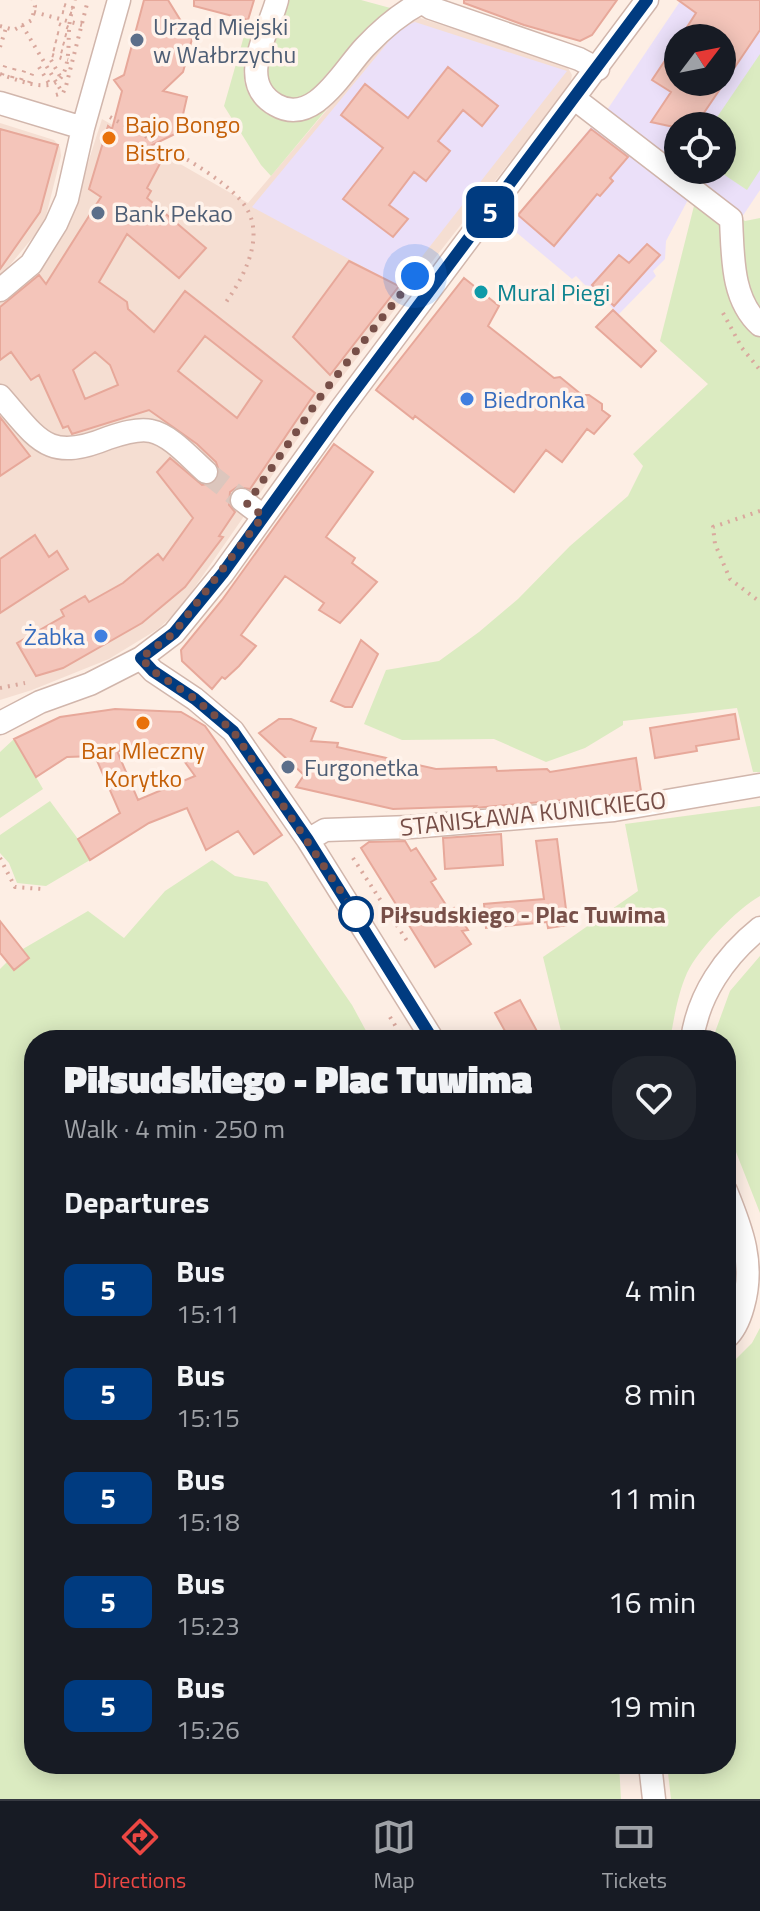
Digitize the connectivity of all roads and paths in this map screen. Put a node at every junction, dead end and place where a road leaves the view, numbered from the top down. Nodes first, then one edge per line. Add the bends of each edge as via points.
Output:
1 (32, 0) edge
2 (73, 0) edge
3 (88, 0) edge
4 (119, 0) edge
5 (277, 0) edge
6 (647, 0) edge
7 (422, 1) edge
8 (63, 8) dead end
9 (72, 11) junction
10 (34, 12) junction
11 (59, 24) dead end
12 (70, 24) junction
13 (22, 25) junction
14 (82, 25) junction
15 (3, 27) edge
16 (57, 33) dead end
17 (69, 36) junction
18 (55, 41) dead end
19 (68, 45) junction
20 (0, 47) edge
21 (53, 49) dead end
22 (68, 53) junction
23 (7, 60) dead end
24 (68, 60) junction
25 (16, 63) dead end
26 (26, 65) dead end
27 (598, 69) junction
28 (1, 76) edge
29 (12, 78) junction
30 (21, 80) junction
31 (59, 80) junction
32 (29, 83) junction
33 (50, 85) junction
34 (40, 91) dead end
35 (63, 93) junction
36 (53, 95) dead end
37 (575, 99) junction
38 (0, 103) edge
39 (104, 114) dead end
40 (83, 128) junction
41 (0, 290) edge
42 (224, 305) dead end
43 (760, 325) edge
44 (0, 396) edge
45 (206, 472) tunnel mouth
46 (242, 500) tunnel mouth
47 (760, 511) edge
48 (263, 516) junction
49 (760, 602) edge
50 (141, 658) junction
51 (32, 681) dead end
52 (0, 688) edge
53 (0, 723) edge
54 (760, 785) edge
55 (308, 840) junction
56 (0, 858) edge
57 (353, 858) dead end
58 (42, 889) dead end
59 (760, 928) edge
60 (409, 944) dead end
61 (427, 1030) edge
62 (694, 1030) edge
63 (736, 1214) edge
64 (736, 1323) edge
65 (651, 1774) edge
66 (654, 1799) edge

1 - 10 path
2 - 9 path
3 - 14 path
4 - 40 street
5 - 7 street via 255,77 273,104 295,110 324,96 365,47
6 - 27 street
7 - 27 street
8 - 9 path
9 - 12 path
10 - 12 path
10 - 13 path
11 - 12 path
12 - 14 path
12 - 17 path
13 - 15 path via 14,30
13 - 31 path
14 - 35 path
15 - 20 path
16 - 17 path
17 - 19 path
18 - 19 path
19 - 22 path
21 - 22 path
22 - 24 path
23 - 28 path
24 - 31 path
24 - 31 path via 51,58
25 - 29 path
26 - 30 path
27 - 37 street
28 - 29 path
28 - 34 path
29 - 30 path
30 - 32 path
31 - 33 path
31 - 35 path
32 - 33 path
32 - 33 path via 37,67
35 - 36 path
37 - 43 street via 731,219 741,298
37 - 48 street
38 - 40 street
39 - 42 path via 221,180 247,209 250,261
40 - 41 street via 56,224 31,264
44 - 45 street via 30,430 60,449 81,449 118,435 151,431
46 - 48 street
47 - 49 path via 713,527 730,579
48 - 50 street via 174,633
50 - 53 street
50 - 55 street via 233,731
51 - 52 path
54 - 55 street, STANISŁAWA KUNICKIEGO via 601,811 325,830
55 - 61 street
56 - 58 path via 15,887
57 - 60 path
59 - 62 street via 738,945 709,985
63 - 64 street via 749,1259 748,1284
65 - 66 street

